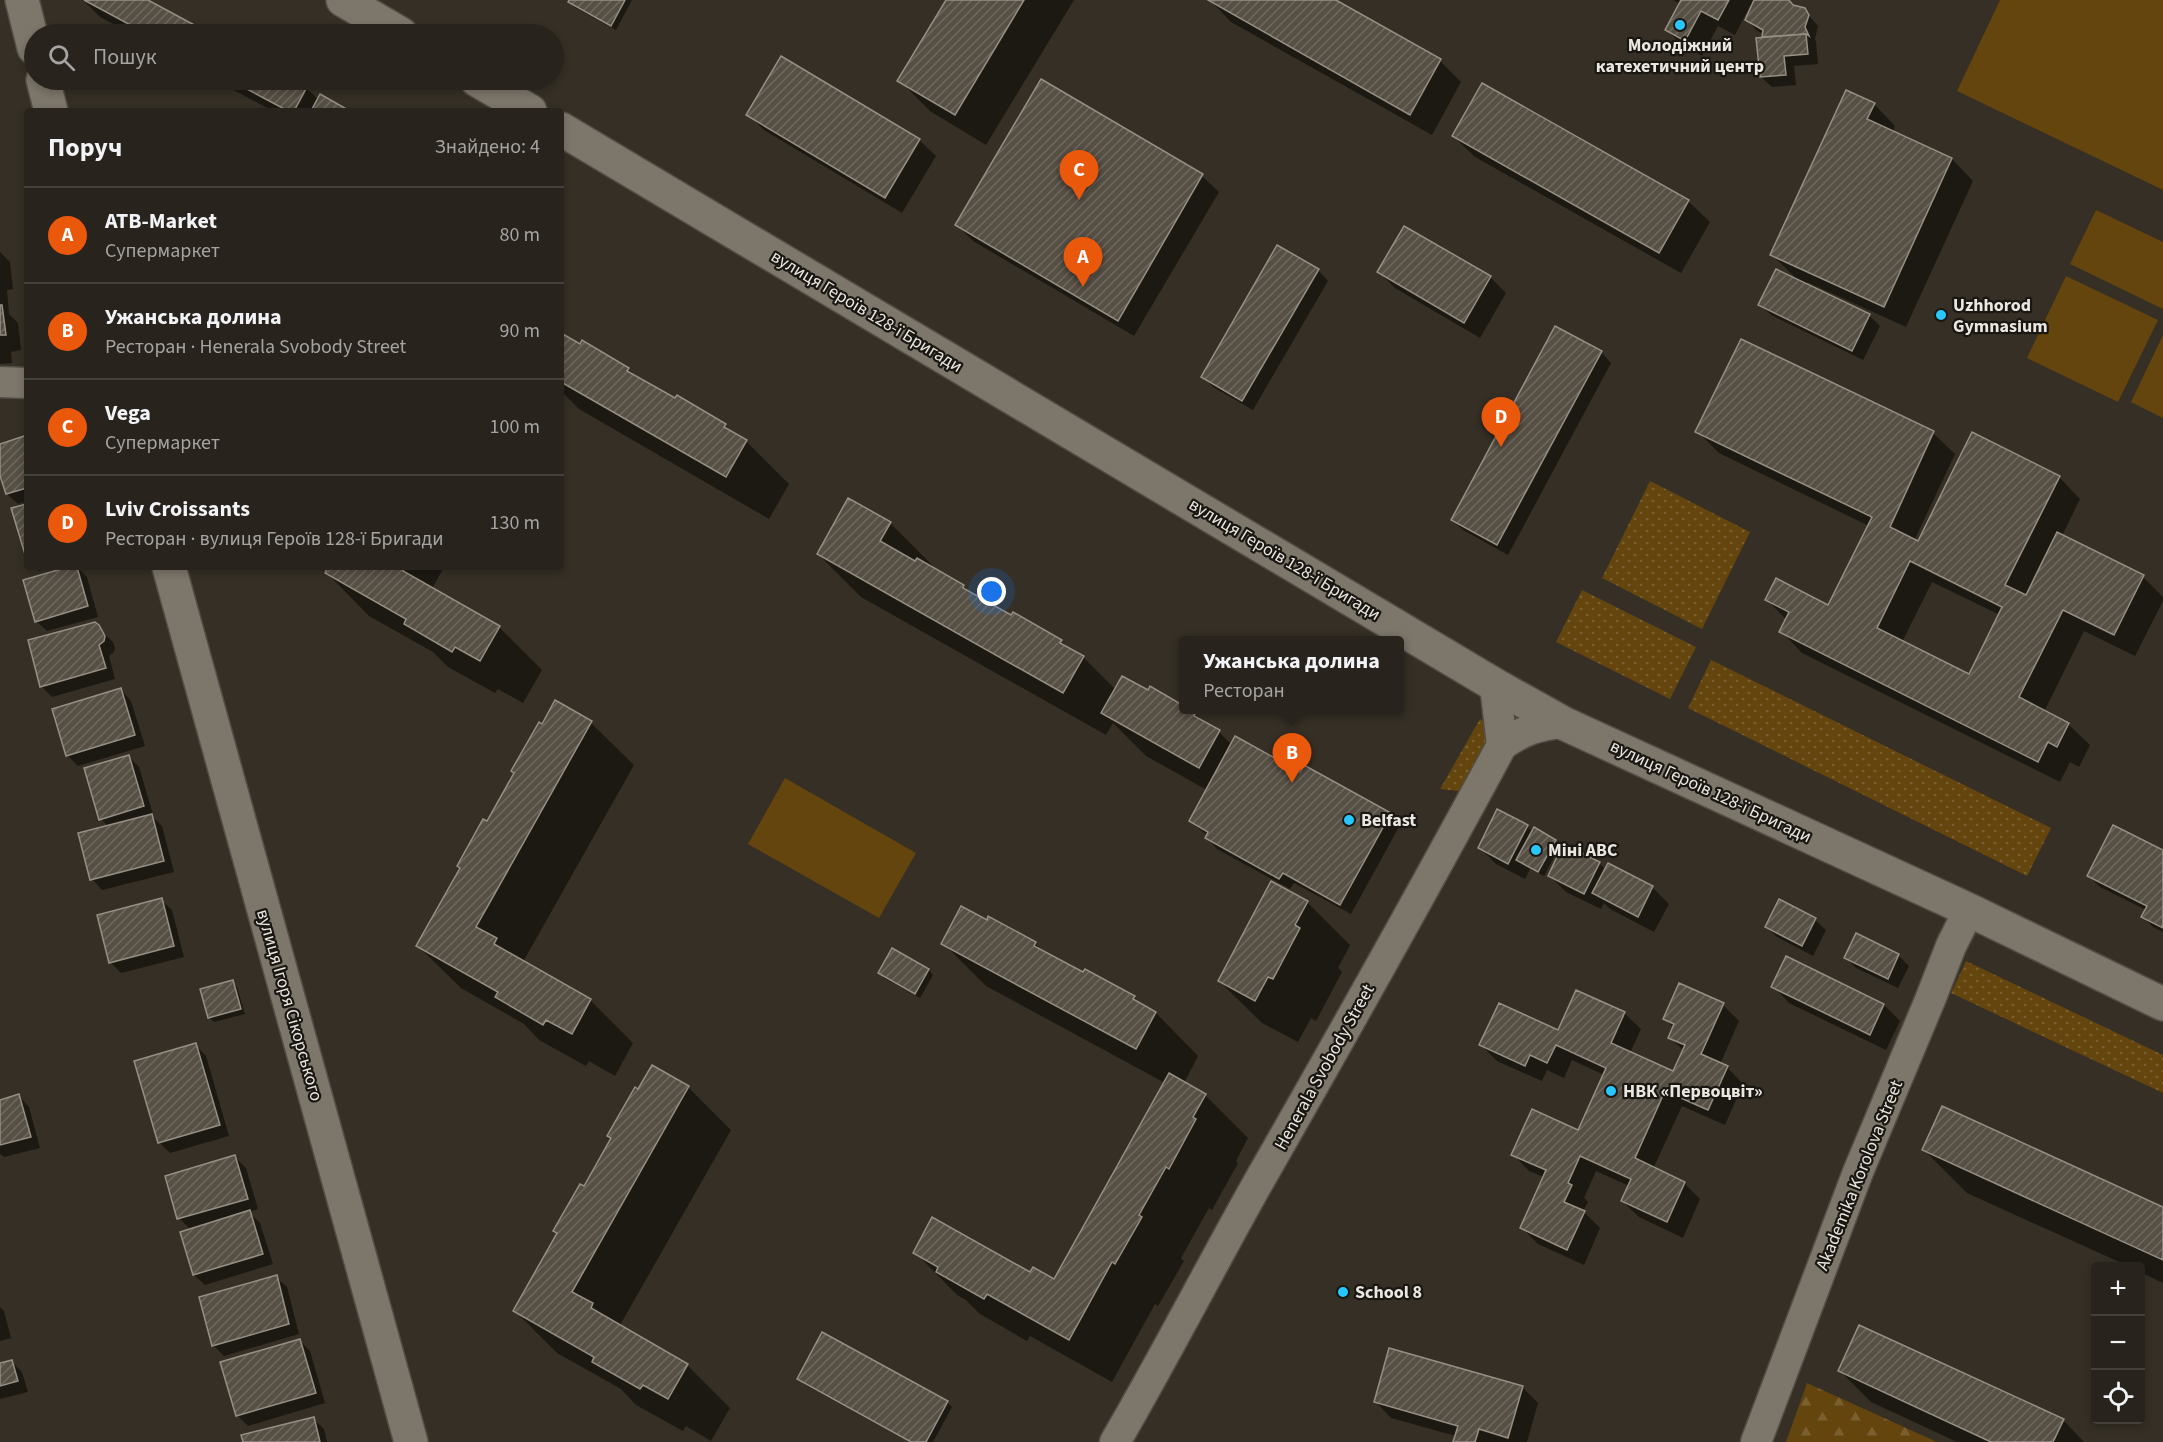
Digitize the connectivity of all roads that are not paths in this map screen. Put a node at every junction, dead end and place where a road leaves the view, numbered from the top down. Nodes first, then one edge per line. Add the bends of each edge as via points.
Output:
1 (22, 0) edge
2 (343, 0) edge
3 (28, 24) edge
4 (384, 24) edge
5 (46, 90) edge
6 (494, 90) edge
7 (50, 108) edge
8 (525, 108) edge
9 (564, 131) edge
10 (0, 382) edge
11 (24, 383) edge
12 (170, 570) edge
13 (1495, 685) junction
14 (1563, 723) junction
15 (1502, 745) junction
16 (1969, 910) junction
17 (2163, 1004) edge
18 (411, 1442) edge
19 (1115, 1442) edge
20 (1756, 1442) edge

1 - 3 street
2 - 4 street
5 - 7 street
6 - 8 street
9 - 13 street, вулиця Героїв 128-ї Бригади
10 - 11 street
12 - 18 street, вулиця Ігоря Сікорського
13 - 14 street, вулиця Героїв 128-ї Бригади
13 - 15 street
14 - 15 street via 1532,727
14 - 16 street, вулиця Героїв 128-ї Бригади
15 - 19 street, Henerala Svobody Street
16 - 17 street, вулиця Героїв 128-ї Бригади
16 - 20 street, Akademika Korolova Street via 1858,1172

